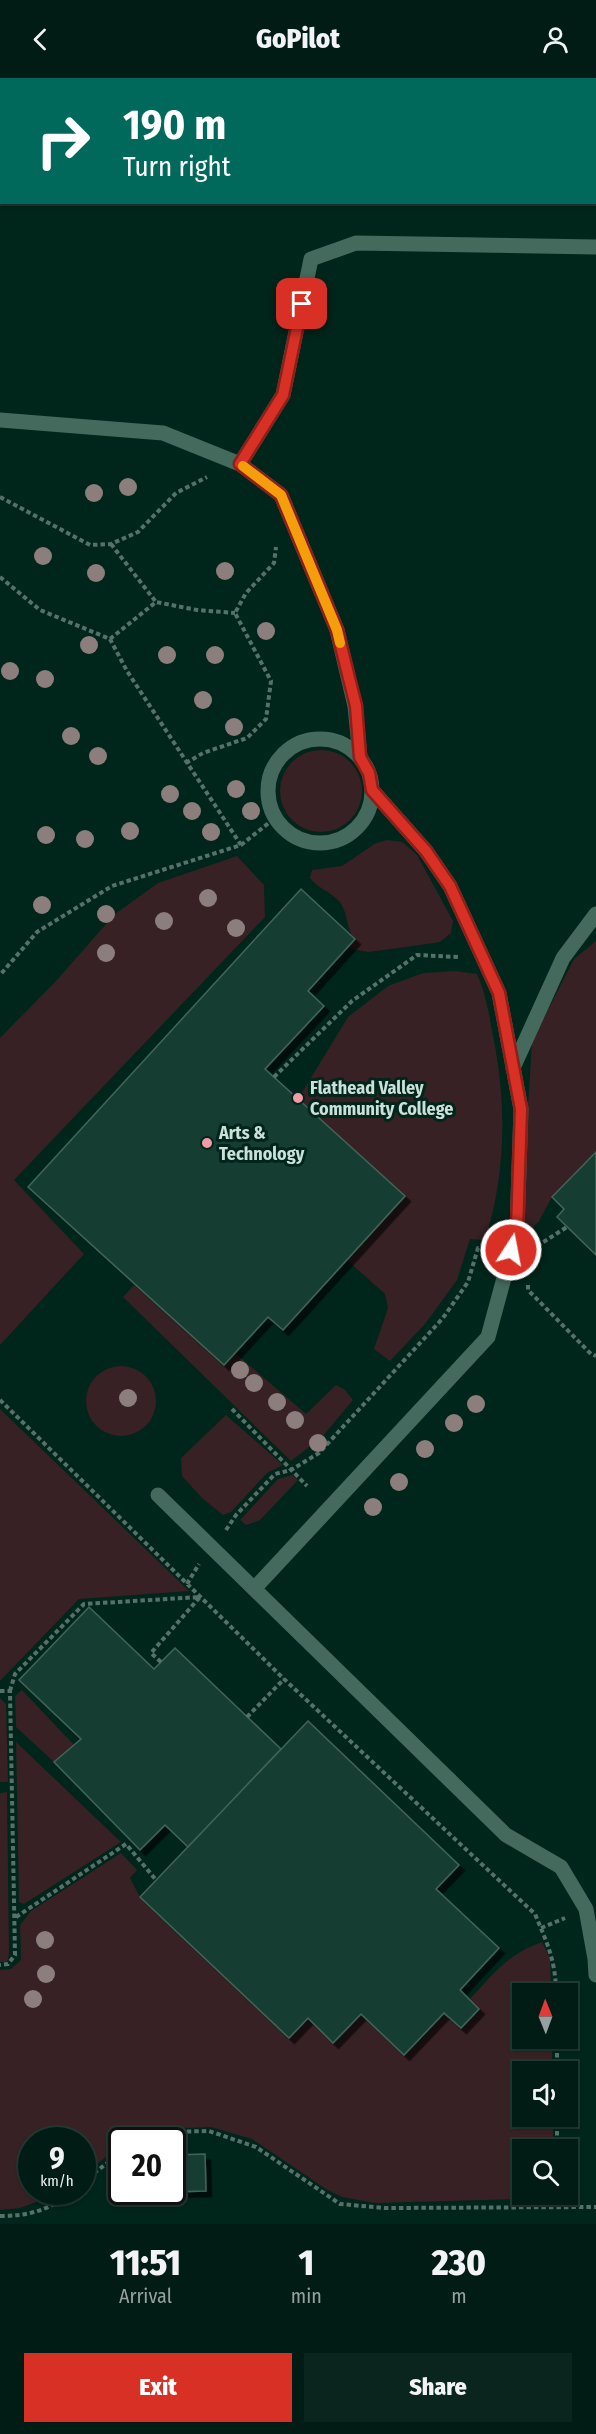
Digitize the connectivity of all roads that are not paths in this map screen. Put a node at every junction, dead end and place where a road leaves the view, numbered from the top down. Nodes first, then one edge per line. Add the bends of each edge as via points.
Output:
1 (596, 247) edge
2 (0, 420) edge
3 (240, 464) junction
4 (360, 757) junction
5 (372, 790) junction
6 (596, 914) edge
7 (513, 1068) junction
8 (158, 1495) dead end
9 (254, 1589) junction
10 (596, 1975) edge

1 - 3 lane via 357,243 311,259 283,395
2 - 3 lane via 163,433
3 - 4 lane via 281,495 337,630 356,706
4 - 5 lane
4 - 5 lane via 347,746 330,740 312,739 295,745 272,770 269,803 275,818 300,840 333,842 361,824 370,808
5 - 7 lane via 426,851 450,886 499,993
6 - 7 lane via 563,958
7 - 9 lane via 521,1109 517,1230 488,1337
8 - 9 lane
9 - 10 lane via 506,1835 561,1867 585,1909

